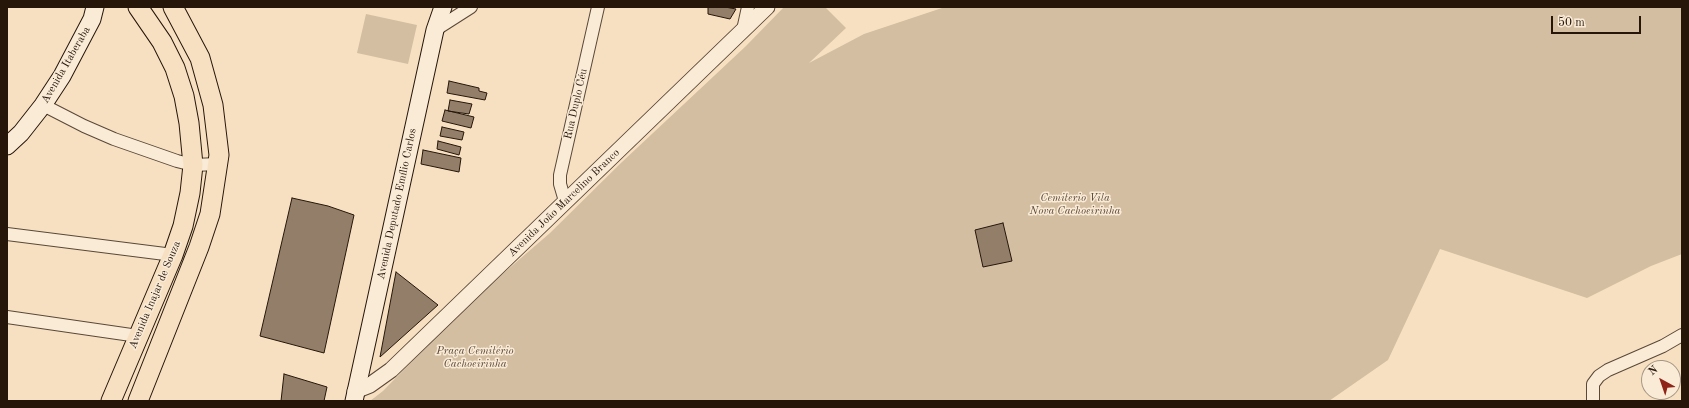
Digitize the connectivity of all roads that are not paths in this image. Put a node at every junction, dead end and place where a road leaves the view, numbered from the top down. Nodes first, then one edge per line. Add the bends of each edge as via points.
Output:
1 (138, 7) edge
2 (173, 7) edge
3 (443, 7) edge
4 (471, 7) edge
5 (598, 7) edge
6 (748, 7) edge
7 (767, 7) edge
8 (96, 11) edge
9 (435, 30) junction
10 (743, 30) junction
11 (43, 105) junction
12 (7, 146) edge
13 (218, 164) junction
14 (193, 165) junction
15 (565, 201) junction
16 (7, 234) edge
17 (173, 255) junction
18 (7, 317) edge
19 (1682, 335) edge
20 (138, 336) junction
21 (355, 396) edge
22 (111, 401) edge
23 (138, 401) edge
24 (1594, 401) edge

1 - 14 main road, Avenida Inajar de Souza via 162,42 175,68 184,96
2 - 13 main road, Avenida Inajar de Souza via 200,58 212,105
3 - 9 main road, Avenida Deputado Emílio Carlos
4 - 9 street
5 - 15 street, Rua Duplo Céu via 560,175
6 - 10 street
7 - 10 street, Avenida João Marcelino Branco
8 - 11 main road, Avenida Itaberaba via 62,76
9 - 21 main road, Avenida Deputado Emílio Carlos
10 - 15 street, Avenida João Marcelino Branco
11 - 12 main road, Avenida Itaberaba
11 - 14 street via 114,139
13 - 14 street
13 - 23 main road, Avenida Inajar de Souza via 210,214 199,247
14 - 17 main road, Avenida Inajar de Souza via 183,226
15 - 21 street, Avenida João Marcelino Branco via 391,370
16 - 17 street
17 - 20 main road, Avenida Inajar de Souza
18 - 20 street
19 - 24 street via 1599,376 1592,384
20 - 22 main road, Avenida Inajar de Souza

